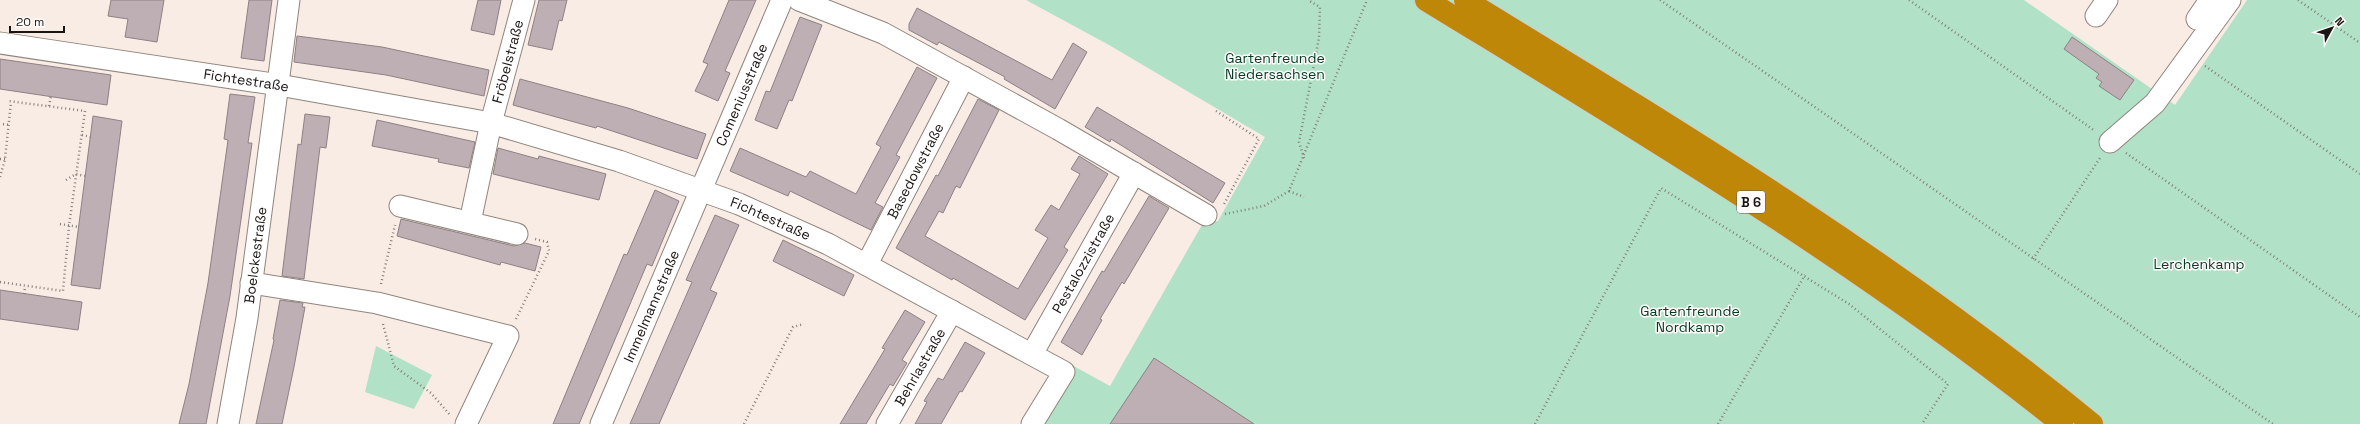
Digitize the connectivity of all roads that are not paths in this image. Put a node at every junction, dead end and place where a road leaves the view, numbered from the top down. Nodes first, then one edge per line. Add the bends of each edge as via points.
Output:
1 (289, 0) edge
2 (524, 0) edge
3 (782, 0) edge
4 (799, 0) edge
5 (1426, 0) edge
6 (1465, 0) edge
7 (2210, 0) edge
8 (2230, 0) edge
9 (2197, 19) dead end
10 (0, 43) edge
11 (964, 77) junction
12 (279, 85) junction
13 (491, 123) junction
14 (2110, 142) road end
15 (1134, 173) junction
16 (702, 190) junction
17 (400, 206) dead end
18 (1212, 215) road end
19 (470, 222) junction
20 (517, 234) road end
21 (867, 264) junction
22 (251, 283) junction
23 (952, 311) junction
24 (1032, 354) junction
25 (228, 424) edge
26 (466, 424) edge
27 (601, 424) edge
28 (887, 424) edge
29 (1032, 424) edge
30 (2062, 424) edge
31 (2092, 424) edge

1 - 12 street, Boelckestraße
2 - 13 street, Fröbelstraße
3 - 16 street, Comeniusstraße
4 - 11 street via 883,33
5 - 30 highway, B 6 via 1816,243 1951,338
6 - 31 highway, B 6 via 1744,172 1826,227 1963,322
7 - 9 street
8 - 14 street via 2155,103
10 - 12 street, Fichtestraße
11 - 15 street
11 - 21 street, Basedowstraße
12 - 13 street, Fichtestraße
12 - 22 street, Boelckestraße
13 - 16 street, Fichtestraße via 619,161
13 - 19 street
15 - 18 street
15 - 24 street, Pestalozzistraße
16 - 21 street, Fichtestraße via 781,222
16 - 27 street, Immelmannstraße
17 - 19 street
19 - 20 street
21 - 23 street, Fichtestraße
22 - 25 street, Boelckestraße
22 - 26 street via 377,302 508,336
23 - 24 street, Fichtestraße
23 - 28 street, Behrlastraße
24 - 29 street, Fichtestraße via 1064,372

